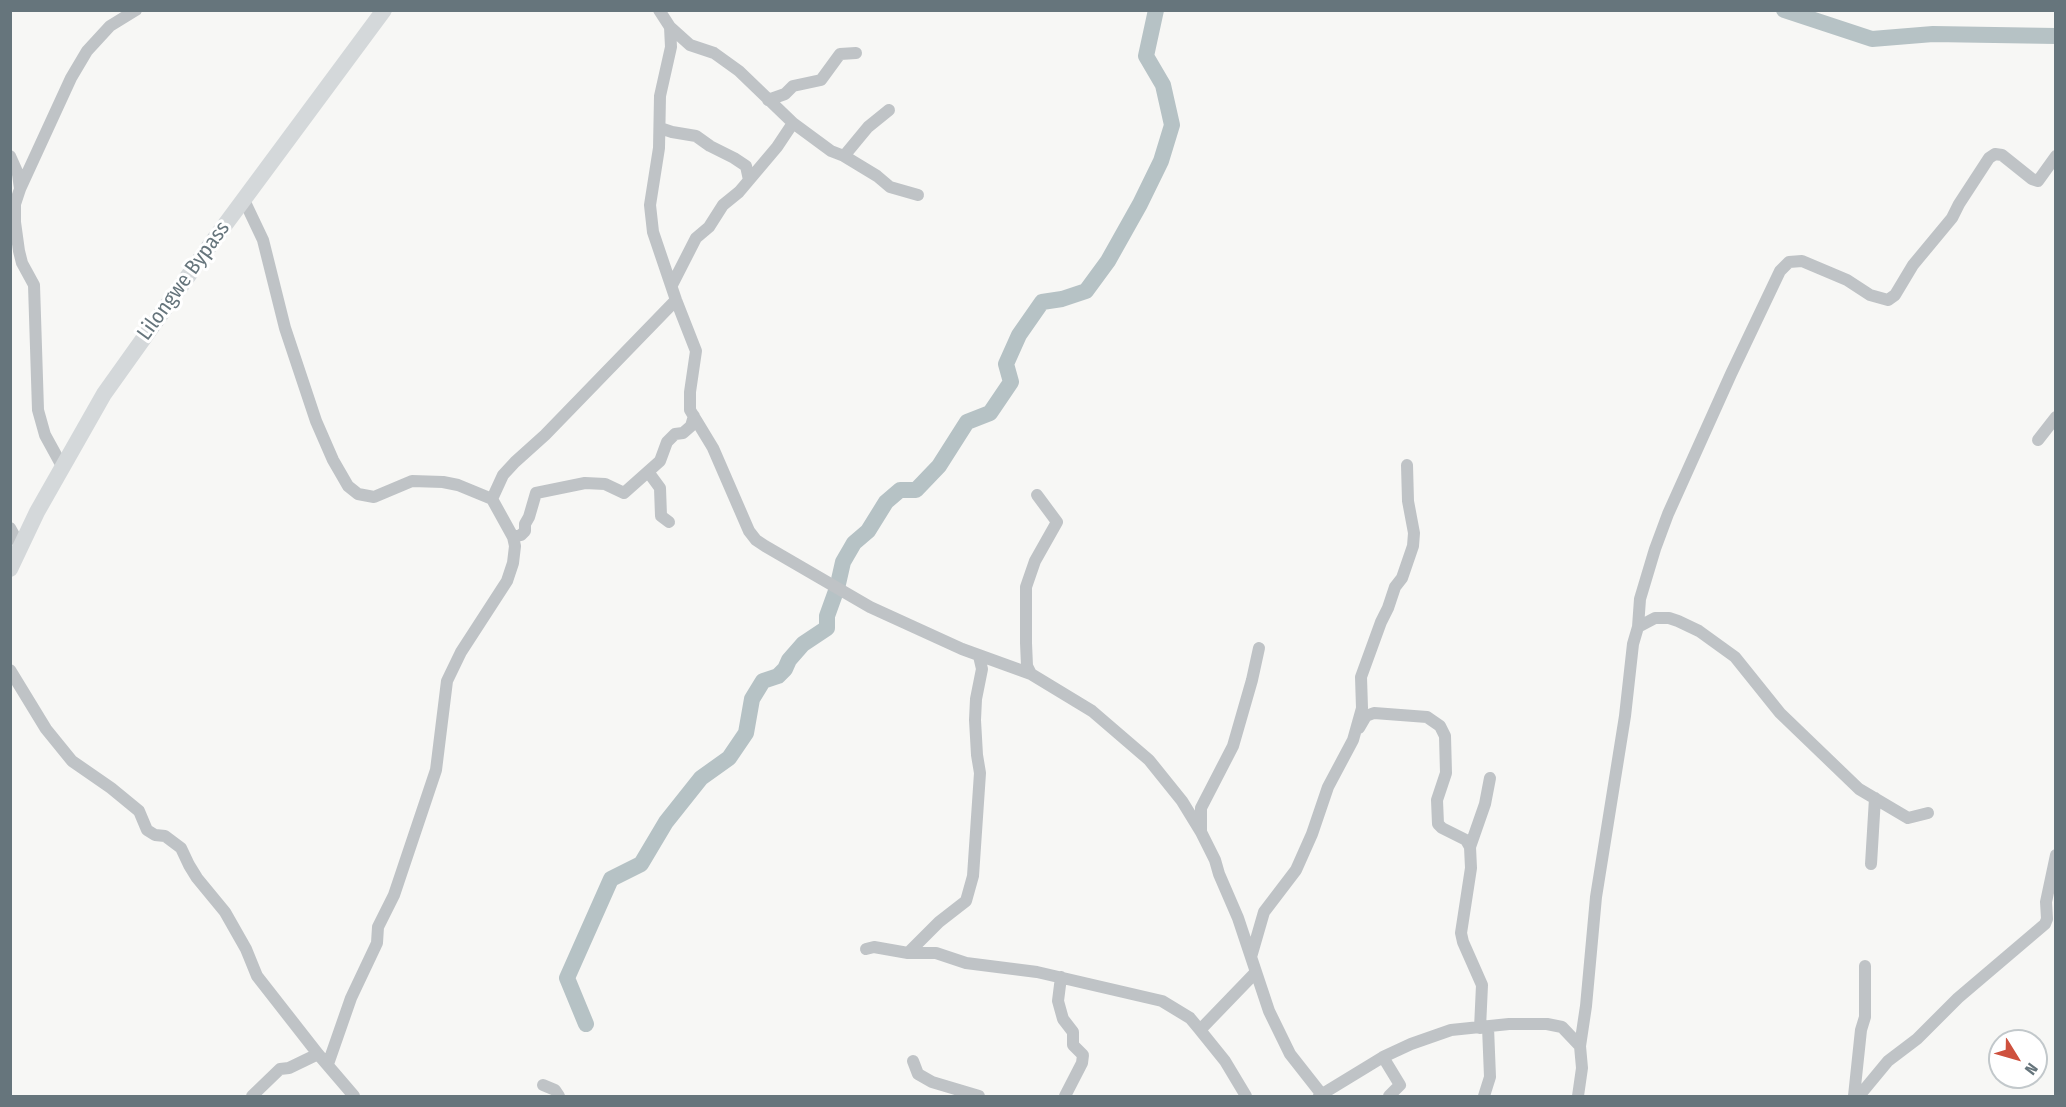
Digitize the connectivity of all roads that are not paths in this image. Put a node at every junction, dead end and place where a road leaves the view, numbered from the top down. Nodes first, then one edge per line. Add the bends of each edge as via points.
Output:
1 (136, 10) edge
2 (384, 10) edge
3 (659, 10) edge
4 (670, 27) junction
5 (856, 53) dead end
6 (768, 100) junction
7 (889, 110) dead end
8 (793, 123) junction
9 (660, 128) junction
10 (10, 156) edge
11 (844, 156) junction
12 (2055, 156) edge
13 (749, 180) junction
14 (20, 189) junction
15 (918, 195) dead end
16 (244, 200) junction
17 (672, 285) junction
18 (676, 300) junction
19 (694, 416) junction
20 (2055, 417) edge
21 (2038, 440) dead end
22 (1407, 465) dead end
23 (62, 466) junction
24 (649, 472) junction
25 (1037, 495) dead end
26 (492, 499) junction
27 (669, 522) dead end
28 (10, 528) edge
29 (513, 537) junction
30 (20, 546) junction
31 (10, 569) edge
32 (1638, 627) junction
33 (1259, 648) dead end
34 (979, 656) junction
35 (10, 670) edge
36 (1031, 674) junction
37 (1353, 740) junction
38 (1491, 778) dead end
39 (1875, 798) junction
40 (1928, 813) dead end
41 (1201, 832) junction
42 (1470, 847) junction
43 (2055, 855) edge
44 (1871, 864) dead end
45 (866, 949) dead end
46 (908, 953) junction
47 (1250, 959) junction
48 (1865, 966) dead end
49 (1255, 973) junction
50 (1061, 977) junction
51 (1484, 1028) junction
52 (1200, 1030) junction
53 (1580, 1046) junction
54 (318, 1054) junction
55 (1383, 1057) junction
56 (913, 1061) dead end
57 (328, 1064) junction
58 (543, 1085) dead end
59 (252, 1096) edge
60 (354, 1096) edge
61 (559, 1096) edge
62 (979, 1096) edge
63 (1065, 1096) edge
64 (1245, 1096) edge
65 (1321, 1096) edge
66 (1389, 1096) edge
67 (1484, 1096) edge
68 (1578, 1096) edge
69 (1854, 1096) edge
70 (1859, 1096) edge

1 - 14 street via 110,26 87,51
2 - 16 main road, Lilongwe Bypass
3 - 4 street
4 - 6 street via 690,45 725,60
4 - 9 street via 671,47 660,96
5 - 6 street via 840,54 821,80 793,86 785,94
6 - 8 street
7 - 11 street via 868,127
8 - 11 street
8 - 13 street
9 - 13 street via 696,135 746,166
9 - 17 street via 650,205 654,232
10 - 14 street
11 - 15 street via 890,187
12 - 32 street via 2038,181 2002,155 1989,158 1952,218 1913,265 1895,295 1887,300 1802,261 1784,265 1668,514 1640,599
13 - 17 street via 696,238
14 - 23 street via 15,222 22,263 34,285 38,410 45,435
16 - 23 main road, Lilongwe Bypass via 104,394
16 - 26 street via 263,240 285,328 316,421 348,486 358,494 374,497 412,481 443,482
17 - 18 street
18 - 19 street via 696,351 690,401
18 - 26 street via 508,468
19 - 24 street via 691,426 667,442 660,461
19 - 34 street via 756,540 870,607
20 - 21 street
22 - 37 street via 1413,546 1361,677 1362,708
23 - 30 main road, Lilongwe Bypass
24 - 27 street via 660,488 661,516
24 - 29 street via 624,493 605,484 585,483 536,493 525,531
25 - 36 street via 1057,522 1035,561 1026,587 1027,666
26 - 29 street
28 - 30 street
29 - 57 street via 513,563 507,582 461,652 447,681 436,770 394,895 378,927 377,943 351,998
30 - 31 main road, Lilongwe Bypass
32 - 39 street via 1655,618 1669,618 1699,631 1735,657 1780,714 1848,780
32 - 53 street via 1596,897
33 - 41 street via 1233,746 1201,808
34 - 36 street
34 - 46 street via 982,669 975,720 980,773 973,876 966,901
35 - 54 street via 46,729 72,761 139,812 147,830 165,836 181,848 193,872 225,912 257,976
36 - 41 street via 1092,711 1133,745 1168,781
37 - 42 street via 1363,719 1374,713 1427,717 1440,726 1445,736 1446,773 1437,800 1438,824 1466,840
37 - 47 street via 1328,787 1296,870 1264,912
38 - 42 street
39 - 40 street via 1908,818
39 - 44 street
41 - 47 street via 1238,918
42 - 51 street via 1471,868 1461,933 1482,985
43 - 70 street via 2045,924 1888,1061
45 - 46 street
46 - 50 street via 936,953 966,963
47 - 49 street
48 - 69 street via 1866,1017
49 - 52 street
49 - 65 street via 1290,1054
50 - 52 street via 1162,1001 1190,1018
50 - 63 street via 1058,1001 1063,1019 1073,1032 1073,1045 1083,1055
51 - 53 street via 1527,1023 1555,1025
51 - 55 street via 1437,1034
51 - 67 street via 1490,1077
52 - 64 street via 1225,1061
53 - 68 street
54 - 57 street
54 - 59 street via 280,1069
55 - 65 street
55 - 66 street via 1400,1085
56 - 62 street via 918,1074 932,1082
57 - 60 street
58 - 61 street

